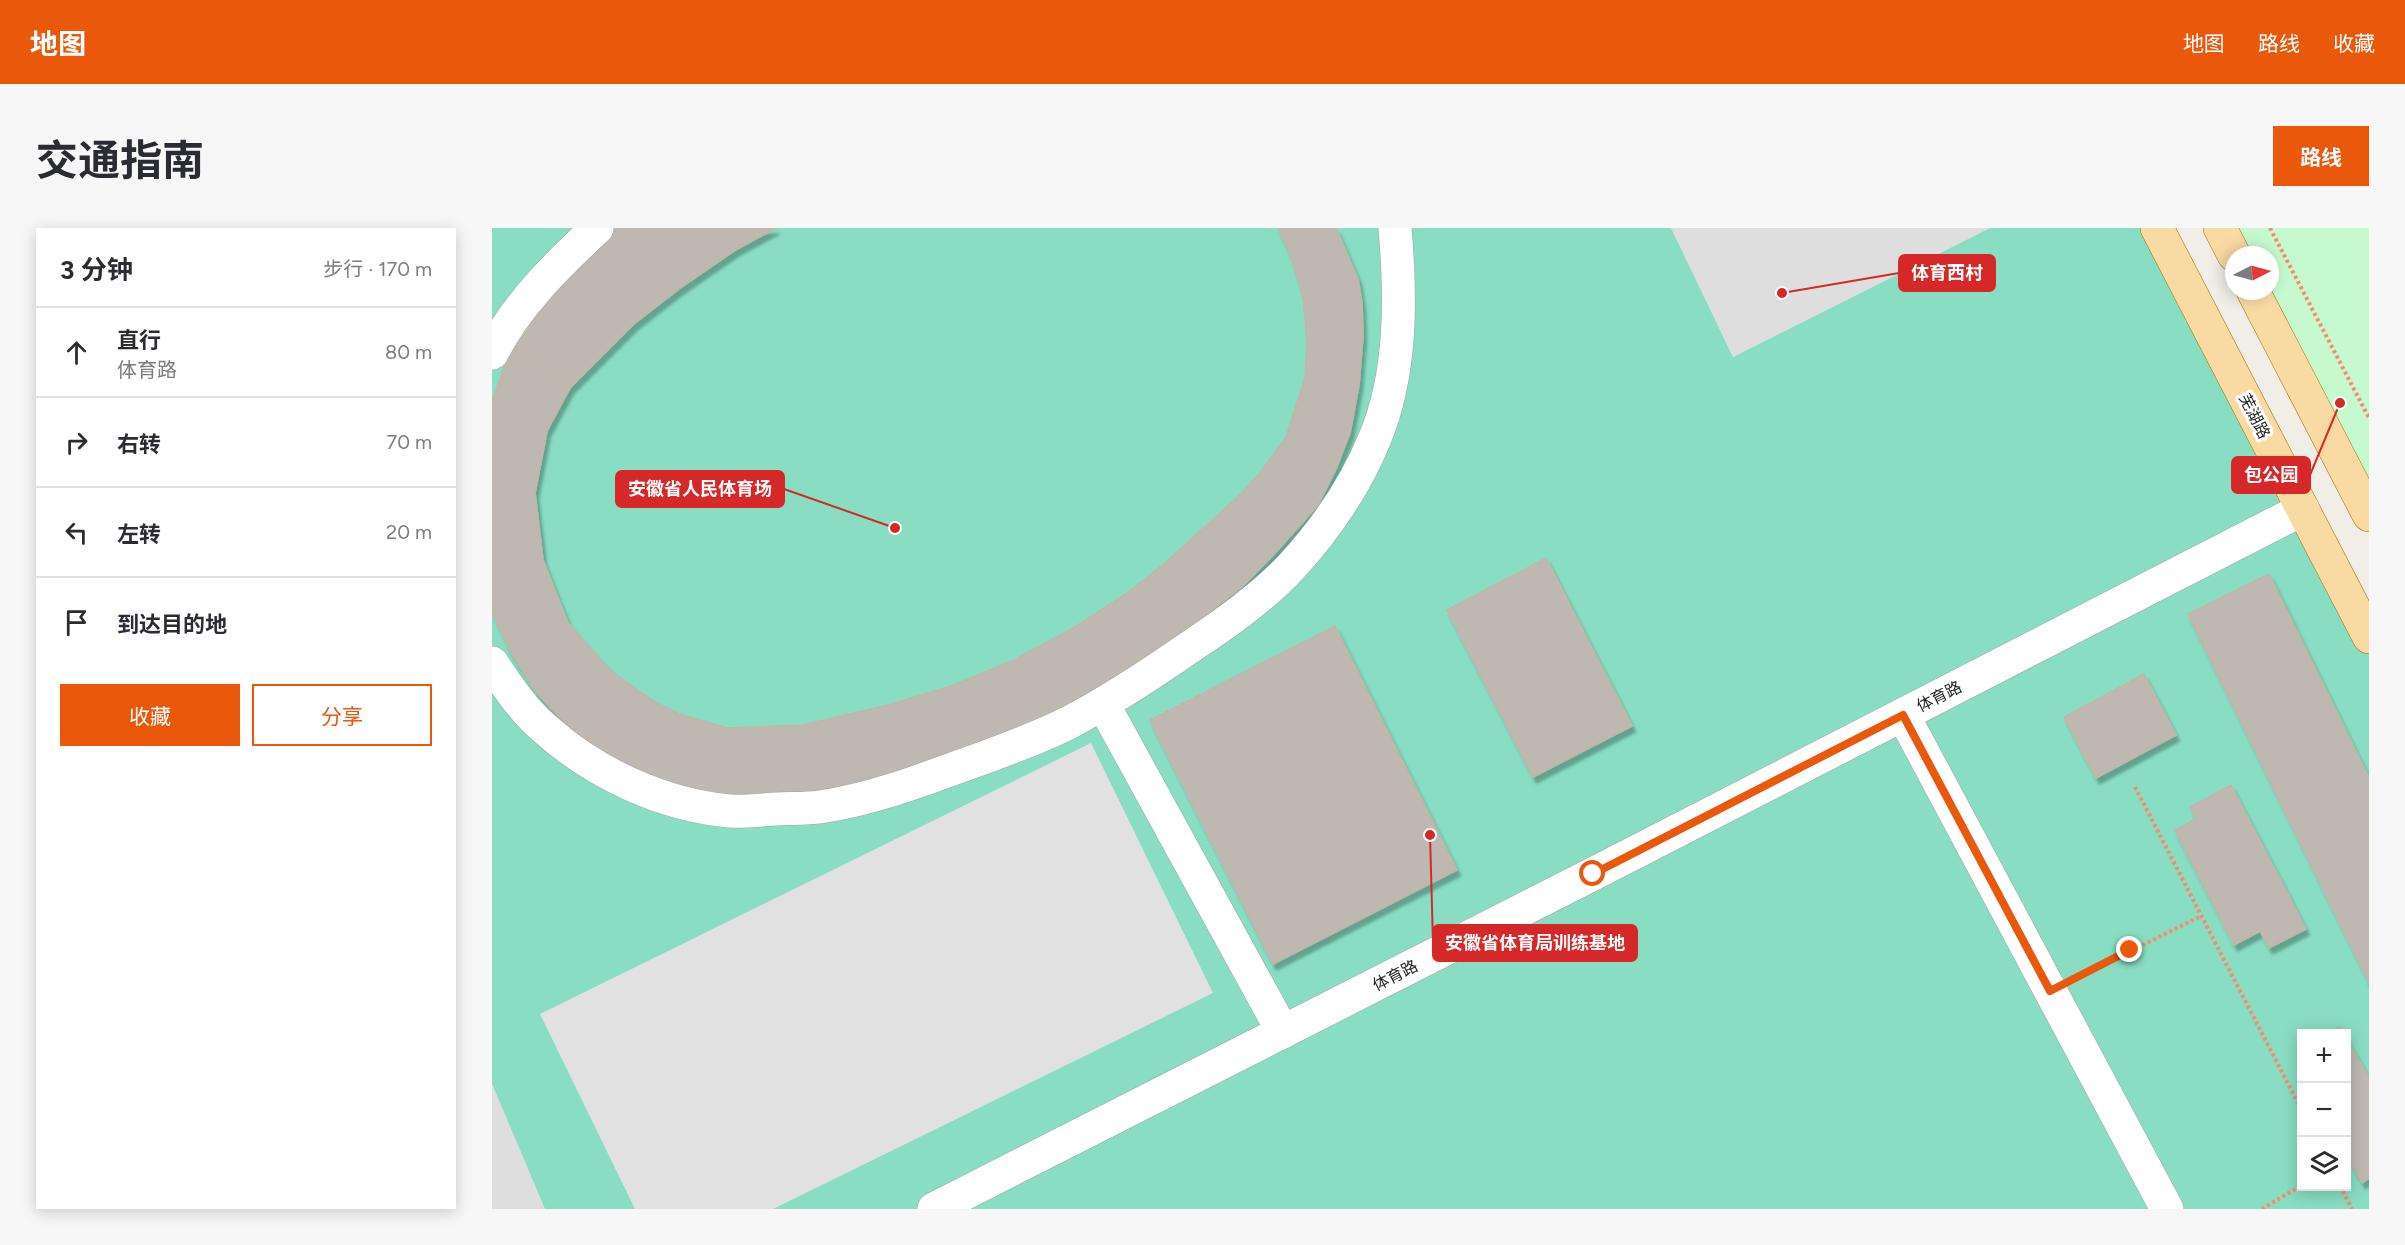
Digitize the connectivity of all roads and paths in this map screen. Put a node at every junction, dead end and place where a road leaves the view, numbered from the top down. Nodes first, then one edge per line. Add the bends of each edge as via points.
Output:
1 (597, 228) edge
2 (1395, 228) edge
3 (2157, 228) edge
4 (2220, 228) edge
5 (2270, 228) edge
6 (2229, 246) edge
7 (2258, 300) edge
8 (492, 353) edge
9 (2369, 417) edge
10 (2303, 509) junction
11 (2369, 515) edge
12 (2369, 637) edge
13 (492, 663) edge
14 (1103, 704) junction
15 (1903, 715) junction
16 (2135, 787) dead end
17 (2201, 916) junction
18 (2050, 991) junction
19 (1283, 1032) junction
20 (2297, 1103) edge
21 (2297, 1187) edge
22 (2343, 1191) edge
23 (934, 1209) edge
24 (2167, 1209) edge
25 (2262, 1209) edge
26 (2352, 1209) edge

1 - 8 street via 531,296 502,333
2 - 14 street via 1400,284 1393,369 1375,437 1351,485 1314,540 1253,601
3 - 10 main road, 芜湖路
4 - 6 main road
5 - 9 path
7 - 11 main road
10 - 12 main road, 芜湖路
10 - 15 street, 体育路
13 - 14 street via 543,728 585,759 655,795 732,811 819,807 907,785 1015,746
14 - 19 street
15 - 18 street
15 - 19 street, 体育路
16 - 17 path
17 - 18 path
17 - 20 path
18 - 24 street
19 - 23 street, 体育路
21 - 25 path
22 - 26 path

